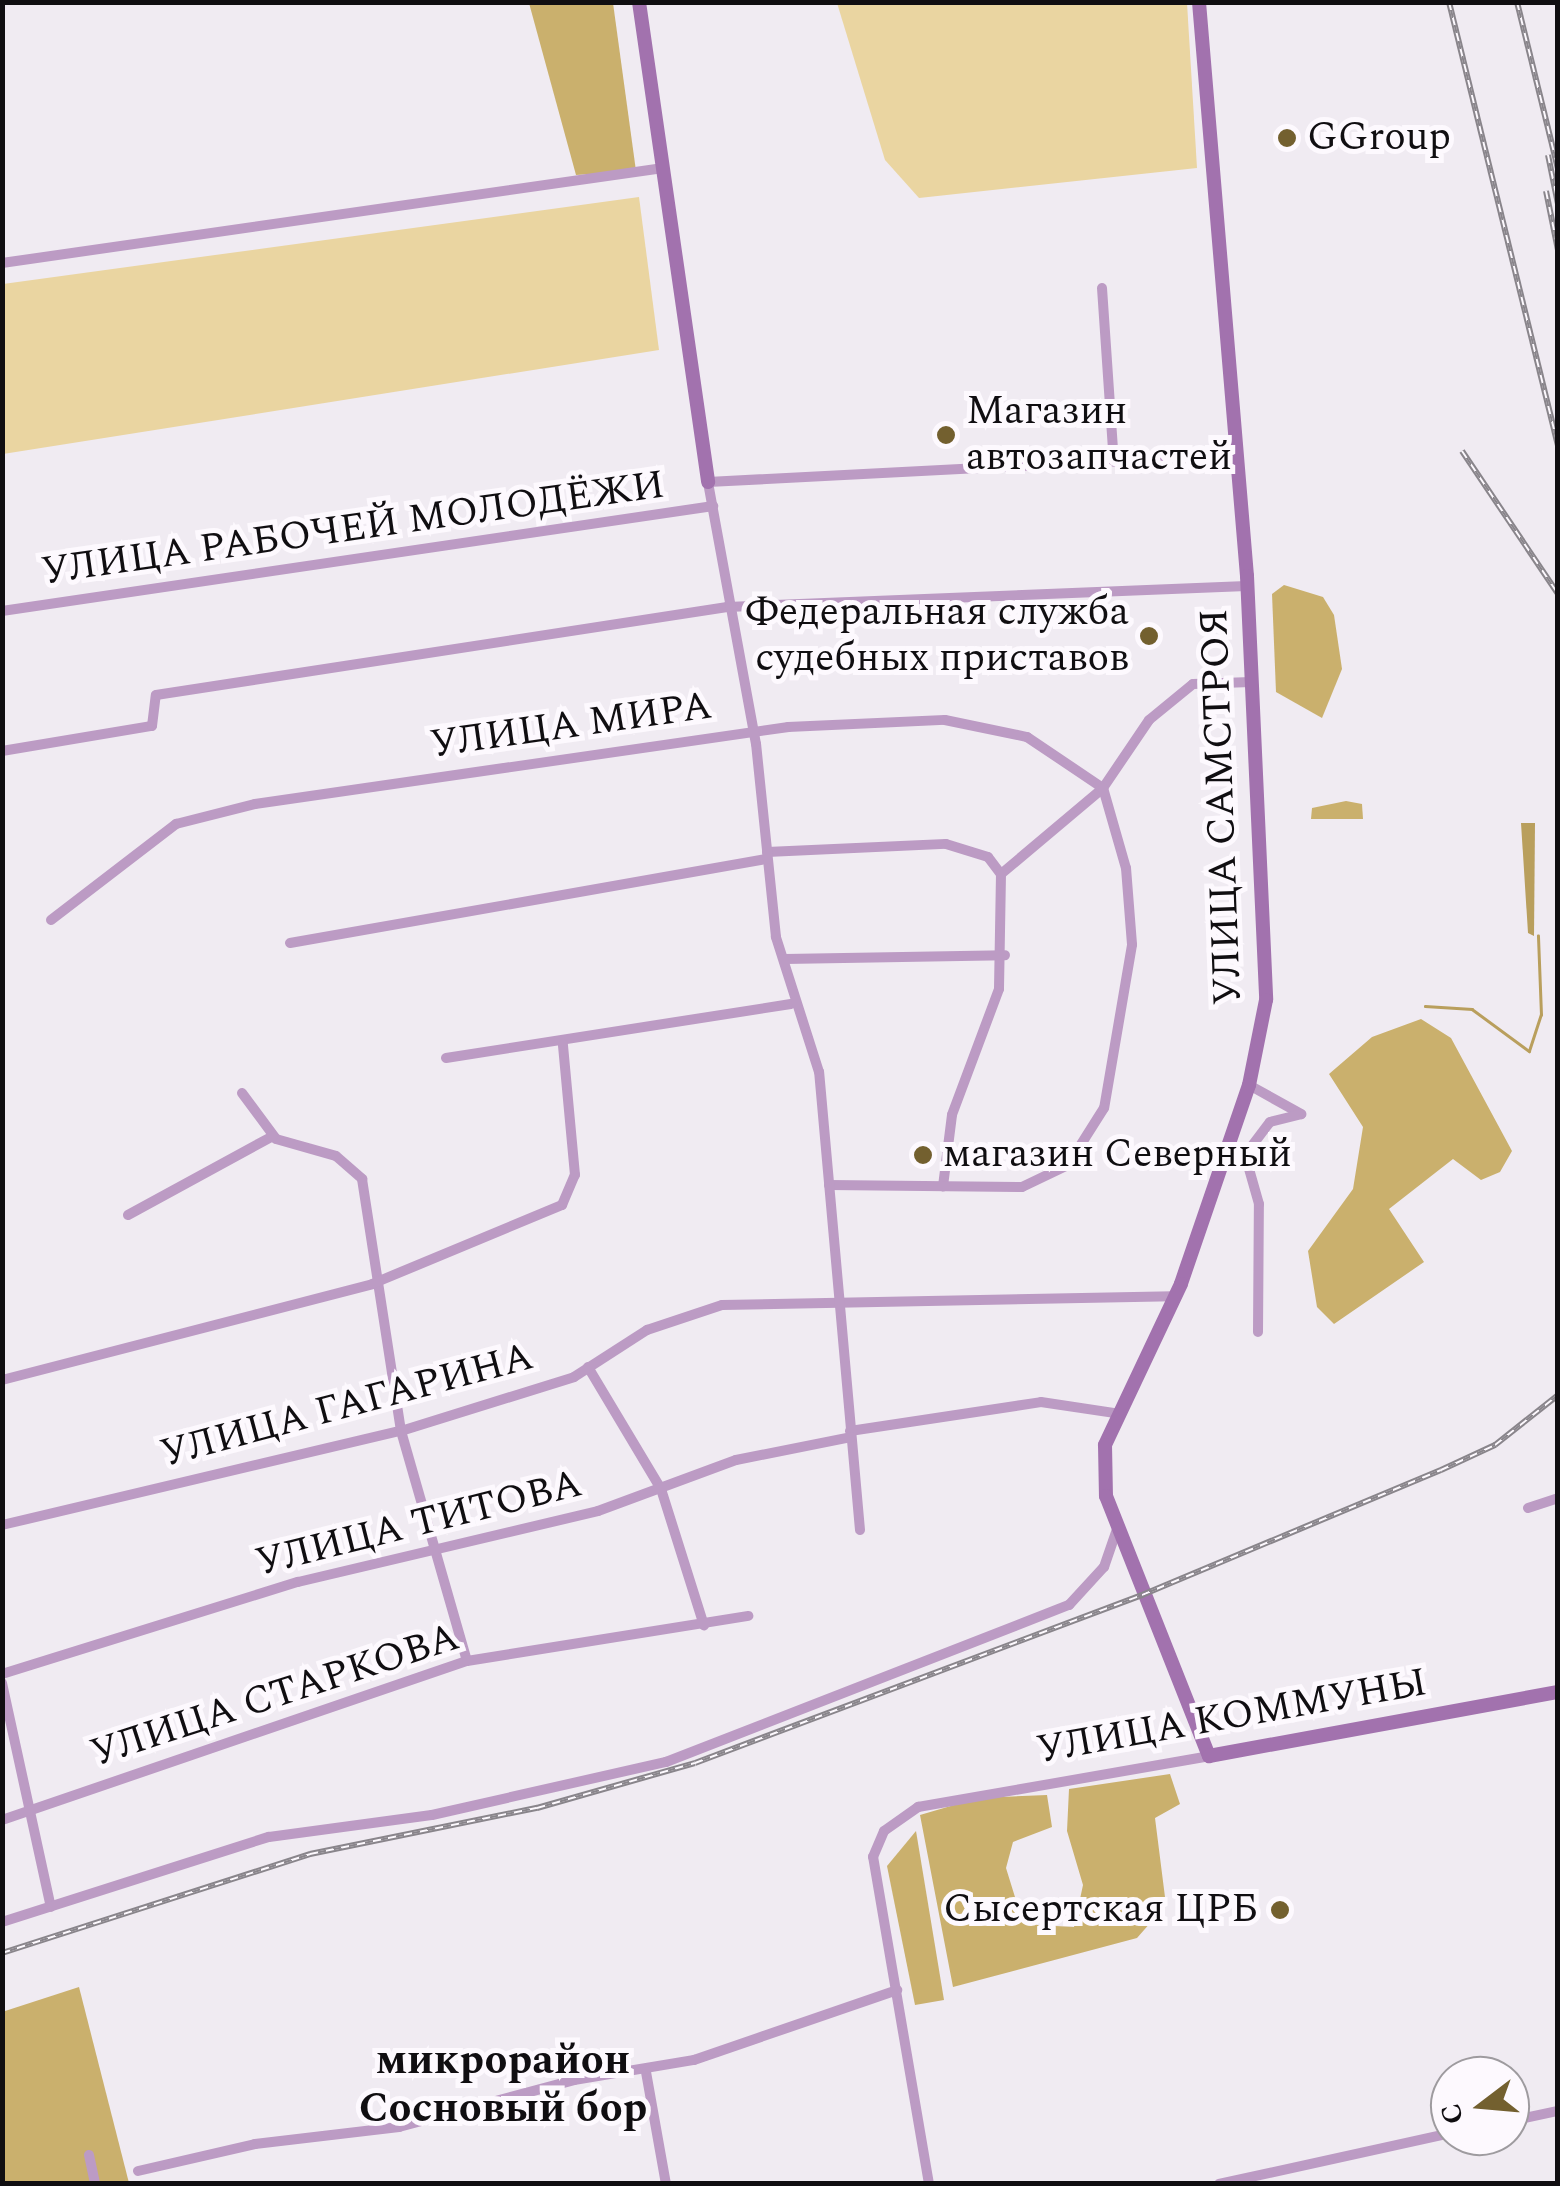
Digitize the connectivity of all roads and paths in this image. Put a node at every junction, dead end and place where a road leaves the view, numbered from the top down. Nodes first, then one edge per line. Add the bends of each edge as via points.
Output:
1 (639, 2) edge
2 (1198, 2) edge
3 (663, 168) junction
4 (2, 264) edge
5 (1102, 288) dead end
6 (1234, 455) junction
7 (1114, 462) junction
8 (708, 482) junction
9 (713, 506) junction
10 (1248, 586) junction
11 (727, 607) junction
12 (2, 611) edge
13 (1252, 682) junction
14 (747, 730) junction
15 (2, 751) edge
16 (1103, 788) junction
17 (766, 856) junction
18 (1001, 874) junction
19 (51, 920) dead end
20 (290, 943) dead end
21 (1005, 955) junction
22 (784, 959) junction
23 (791, 1004) junction
24 (563, 1045) junction
25 (446, 1058) dead end
26 (1249, 1084) junction
27 (242, 1093) dead end
28 (272, 1136) junction
29 (829, 1185) junction
30 (942, 1186) junction
31 (128, 1215) dead end
32 (372, 1284) junction
33 (1172, 1296) junction
34 (833, 1300) junction
35 (1258, 1332) dead end
36 (588, 1368) junction
37 (2, 1380) edge
38 (1116, 1413) junction
39 (402, 1431) junction
40 (851, 1434) junction
41 (661, 1488) junction
42 (1558, 1498) edge
43 (1528, 1508) dead end
44 (2, 1526) edge
45 (860, 1530) dead end
46 (1117, 1530) junction
47 (438, 1552) junction
48 (748, 1616) dead end
49 (704, 1625) junction
50 (466, 1661) junction
51 (2, 1674) edge
52 (2, 1684) edge
53 (1558, 1692) edge
54 (1209, 1756) junction
55 (30, 1811) junction
56 (2, 1820) edge
57 (51, 1907) junction
58 (2, 1922) edge
59 (897, 1990) junction
60 (646, 2072) junction
61 (1558, 2111) edge
62 (1530, 2117) edge
63 (1430, 2138) edge
64 (89, 2155) dead end
65 (138, 2171) dead end
66 (95, 2184) edge
67 (666, 2184) edge
68 (930, 2184) edge
69 (1219, 2184) edge

1 - 3 street
2 - 6 street, УЛИЦА САМСТРОЯ
3 - 4 street
3 - 8 street
5 - 7 street
6 - 7 street, УЛИЦА РАБОЧЕЙ МОЛОДЁЖИ
6 - 10 street, УЛИЦА САМСТРОЯ
7 - 8 street, УЛИЦА РАБОЧЕЙ МОЛОДЁЖИ
8 - 9 street
9 - 11 street
9 - 12 street, УЛИЦА РАБОЧЕЙ МОЛОДЁЖИ
10 - 11 street
10 - 13 street, УЛИЦА САМСТРОЯ
11 - 14 street
11 - 15 street via 164,693 156,695 152,726
13 - 16 street via 1193,684 1149,720
13 - 26 street, УЛИЦА САМСТРОЯ via 1266,1000
14 - 16 street, УЛИЦА МИРА via 983,725 1027,737
14 - 17 street
14 - 19 street, УЛИЦА МИРА via 255,804 176,824
16 - 18 street
16 - 30 street via 1126,868 1132,945 1104,1108 1068,1165 1038,1180 990,1191
17 - 18 street via 946,844 988,857
17 - 20 street
17 - 22 street
18 - 21 street
21 - 22 street
21 - 30 street via 952,1115
22 - 23 street
23 - 24 street
23 - 29 street via 819,1072
24 - 25 street
24 - 32 street via 574,1192 472,1247
26 - 33 street, УЛИЦА САМСТРОЯ
26 - 35 street via 1302,1114 1270,1122 1245,1155 1259,1204
27 - 28 street
28 - 31 street
28 - 32 street via 354,1164 375,1224
29 - 30 street
29 - 34 street
32 - 37 street
32 - 39 street
33 - 34 street, УЛИЦА ГАГАРИНА
33 - 38 street, УЛИЦА САМСТРОЯ
34 - 36 street, УЛИЦА ГАГАРИНА via 722,1305 647,1330
34 - 40 street
36 - 39 street, УЛИЦА ГАГАРИНА
36 - 41 street
38 - 40 street, УЛИЦА ТИТОВА via 1041,1402
38 - 46 street, УЛИЦА САМСТРОЯ via 1103,1473
39 - 44 street, УЛИЦА ГАГАРИНА
39 - 47 street
40 - 41 street, УЛИЦА ТИТОВА via 736,1460
40 - 45 street
41 - 47 street, УЛИЦА ТИТОВА
41 - 49 street
42 - 43 street
46 - 54 street, УЛИЦА САМСТРОЯ
46 - 57 street via 1104,1567 1069,1605 666,1762 432,1815 270,1837
47 - 50 street
47 - 51 street, УЛИЦА ТИТОВА via 298,1582
48 - 49 street, УЛИЦА СТАРКОВА
49 - 50 street, УЛИЦА СТАРКОВА
50 - 55 street, УЛИЦА СТАРКОВА
52 - 55 street
53 - 54 street, УЛИЦА КОММУНЫ
54 - 59 street, УЛИЦА КОММУНЫ via 918,1807 884,1830 873,1858
55 - 56 street, УЛИЦА СТАРКОВА
55 - 57 street
57 - 58 street
59 - 60 street via 750,2047
59 - 68 street
60 - 65 street via 574,2080 399,2127 255,2144
60 - 67 street
61 - 62 street
63 - 69 street
64 - 66 street

